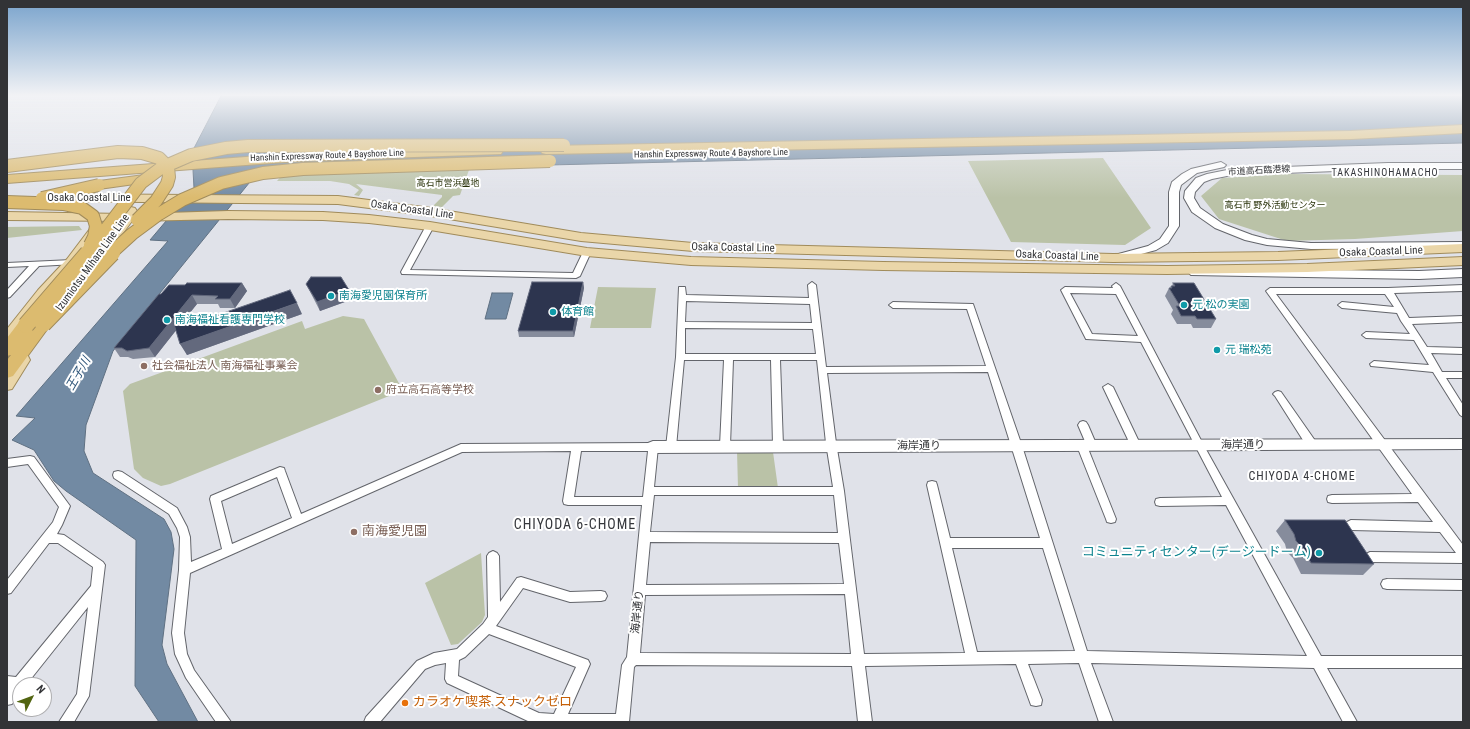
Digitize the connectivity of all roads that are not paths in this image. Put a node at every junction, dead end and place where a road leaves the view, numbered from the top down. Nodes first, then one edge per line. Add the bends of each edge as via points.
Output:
1 (1451, 130) edge
2 (1463, 136) edge
3 (465, 145) junction
4 (819, 146) junction
5 (710, 155) junction
6 (1463, 159) edge
7 (299, 163) junction
8 (7, 166) edge
9 (1463, 166) edge
10 (7, 172) edge
11 (7, 179) edge
12 (7, 185) edge
13 (7, 198) edge
14 (134, 198) junction
15 (7, 202) edge
16 (7, 207) edge
17 (7, 216) edge
18 (104, 218) junction
19 (129, 218) junction
20 (430, 226) junction
21 (1463, 247) edge
22 (587, 252) junction
23 (1113, 258) junction
24 (1463, 260) edge
25 (72, 262) junction
26 (36, 264) junction
27 (7, 265) edge
28 (1088, 269) junction
29 (1463, 273) edge
30 (812, 285) dead end
31 (1463, 288) edge
32 (1388, 291) junction
33 (7, 294) edge
34 (813, 300) junction
35 (893, 305) dead end
36 (1342, 305) dead end
37 (1399, 310) junction
38 (1463, 319) edge
39 (1405, 321) junction
40 (43, 324) junction
41 (681, 324) junction
42 (26, 325) junction
43 (816, 326) junction
44 (1366, 335) dead end
45 (1416, 338) junction
46 (7, 339) edge
47 (1144, 339) junction
48 (7, 350) edge
49 (1424, 350) junction
50 (1463, 351) edge
51 (680, 357) junction
52 (729, 357) junction
53 (775, 357) junction
54 (820, 357) junction
55 (1374, 364) dead end
56 (990, 369) junction
57 (822, 370) junction
58 (7, 372) edge
59 (1438, 372) junction
60 (1463, 375) edge
61 (7, 385) edge
62 (1108, 387) dead end
63 (1278, 394) dead end
64 (1463, 413) edge
65 (1083, 425) dead end
66 (1463, 444) edge
67 (1312, 445) junction
68 (1383, 445) junction
69 (725, 446) junction
70 (778, 446) junction
71 (831, 446) junction
72 (1016, 446) junction
73 (1087, 446) junction
74 (1136, 446) junction
75 (1199, 446) junction
76 (653, 447) junction
77 (671, 447) junction
78 (577, 448) junction
79 (7, 463) edge
80 (118, 475) dead end
81 (932, 485) dead end
82 (839, 491) junction
83 (648, 496) junction
84 (1421, 498) junction
85 (1332, 499) dead end
86 (1230, 501) junction
87 (1160, 502) dead end
88 (298, 519) junction
89 (1110, 519) dead end
90 (1351, 525) dead end
91 (1442, 527) junction
92 (645, 537) junction
93 (844, 538) junction
94 (46, 539) junction
95 (946, 543) junction
96 (1047, 543) junction
97 (228, 551) junction
98 (1463, 554) edge
99 (493, 556) dead end
100 (1370, 558) edge
101 (1463, 558) edge
102 (185, 570) junction
103 (1387, 584) dead end
104 (1463, 585) edge
105 (7, 589) edge
106 (850, 589) junction
107 (95, 590) junction
108 (640, 590) junction
109 (601, 596) dead end
110 (494, 618) junction
111 (487, 628) junction
112 (453, 656) junction
113 (1083, 657) junction
114 (972, 658) junction
115 (1020, 658) junction
116 (633, 659) junction
117 (857, 660) junction
118 (1318, 662) junction
119 (1463, 662) edge
120 (18, 677) edge
121 (12, 686) edge
122 (7, 699) edge
123 (1036, 700) dead end
124 (537, 720) edge
125 (558, 721) junction
126 (66, 722) edge
127 (224, 722) edge
128 (372, 722) edge
129 (622, 722) edge
130 (865, 722) edge
131 (1106, 722) edge
132 (1350, 722) edge

1 - 4 highway, Hanshin Expressway Route 4 Bayshore Line via 1351,135
2 - 5 highway, Hanshin Expressway Route 4 Bayshore Line via 1357,142
3 - 4 highway, bridge
3 - 10 highway, bridge via 276,152
3 - 42 highway, bridge via 243,146 215,149 181,159 154,172 141,183 94,246
4 - 11 highway, Hanshin Expressway Route 4 Bayshore Line, bridge via 349,154
5 - 7 highway, Hanshin Expressway Route 4 Bayshore Line via 536,156
5 - 40 highway, bridge via 333,167 278,171 235,179 195,193 146,224 102,262
6 - 23 street, 市道高石臨港線 via 1224,165 1205,168 1185,176 1176,184 1174,226 1164,241 1152,248
7 - 12 highway, Hanshin Expressway Route 4 Bayshore Line, bridge
7 - 16 highway, bridge via 99,185
8 - 40 highway, bridge via 105,152 130,152 159,158 170,172 167,184 156,201 77,284
9 - 21 street, 市道高石臨港線 via 1232,172 1200,180 1190,192 1189,198 1196,210 1219,226 1267,242 1310,246
13 - 14 main road, Osaka Coastal Line
14 - 18 main road, Izumiotsu Mihara Line Line
14 - 19 main road, Izumiotsu Mihara Line Line
14 - 23 main road, Osaka Coastal Line, bridge via 338,200 431,212 581,237 693,247
15 - 42 highway, bridge via 74,206 89,212 95,221 91,244
17 - 18 main road, Osaka Coastal Line
18 - 19 main road, Osaka Coastal Line
18 - 25 main road, Izumiotsu Mihara Line Line
19 - 20 main road, Osaka Coastal Line via 228,215 338,217
19 - 61 main road, Izumiotsu Mihara Line Line via 36,341
20 - 22 main road, Osaka Coastal Line
20 - 22 street via 405,272 576,276
21 - 23 main road, Osaka Coastal Line via 1278,256
22 - 28 main road, Osaka Coastal Line via 691,261
24 - 28 main road, Osaka Coastal Line via 1307,268
25 - 26 street
25 - 46 main road, Izumiotsu Mihara Line Line via 43,292
26 - 27 street
26 - 33 street
28 - 29 street via 1221,274
30 - 34 street
31 - 32 street
32 - 37 street
32 - 68 street via 1270,291
34 - 41 street via 682,294
34 - 43 street
35 - 56 street via 970,306
36 - 37 street
37 - 39 street
38 - 39 street
39 - 45 street
40 - 58 highway
41 - 43 street
41 - 51 street
42 - 48 highway
43 - 54 street
44 - 45 street
45 - 49 street
47 - 47 street via 1117,288 1065,290 1089,337
47 - 75 street
49 - 50 street
49 - 59 street
51 - 52 street
51 - 77 street
52 - 53 street
52 - 69 street
53 - 54 street
53 - 70 street
54 - 57 street
55 - 59 street
56 - 57 street
56 - 72 street
57 - 71 street
59 - 60 street
59 - 64 street
62 - 74 street
63 - 67 street
65 - 73 street
66 - 68 street, 海岸通り
67 - 68 street, 海岸通り
67 - 75 street, 海岸通り
68 - 84 street
69 - 70 street, 海岸通り
69 - 77 street, 海岸通り
70 - 71 street, 海岸通り
71 - 72 street, 海岸通り
71 - 82 street
72 - 73 street, 海岸通り
72 - 96 street
73 - 74 street, 海岸通り
73 - 89 street
74 - 75 street, 海岸通り
75 - 86 street
76 - 77 street, 海岸通り
76 - 78 street
76 - 83 street, 海岸通り
78 - 83 street via 568,501
78 - 88 street via 461,448
79 - 94 street via 30,460 65,506 57,525
80 - 102 street via 173,511 185,537
81 - 95 street
82 - 83 street
82 - 93 street
83 - 92 street, 海岸通り
84 - 85 street
84 - 91 street
86 - 87 street
86 - 118 street
88 - 97 street
88 - 97 street via 280,471 215,499
90 - 91 street
91 - 98 street
92 - 93 street
92 - 108 street, 海岸通り
93 - 106 street
94 - 105 street
94 - 107 street via 60,538 99,565
95 - 96 street
95 - 114 street
96 - 113 street
97 - 102 street
99 - 110 street
100 - 101 street
102 - 127 street via 178,633 181,654 190,674
103 - 104 street
106 - 108 street
106 - 117 street
107 - 120 street
107 - 126 street via 83,696
108 - 116 street, 海岸通り
109 - 110 street via 570,597 521,582
110 - 111 street
111 - 112 street via 461,653
111 - 125 street via 584,664
112 - 124 street via 451,679
112 - 128 street via 434,659 421,665
113 - 115 street
113 - 118 street
113 - 131 street
114 - 115 street
114 - 117 street
115 - 123 street
116 - 117 street
116 - 129 street, 海岸通り via 628,665
117 - 130 street
118 - 119 street
118 - 132 street
121 - 122 street
124 - 125 street
125 - 129 street

